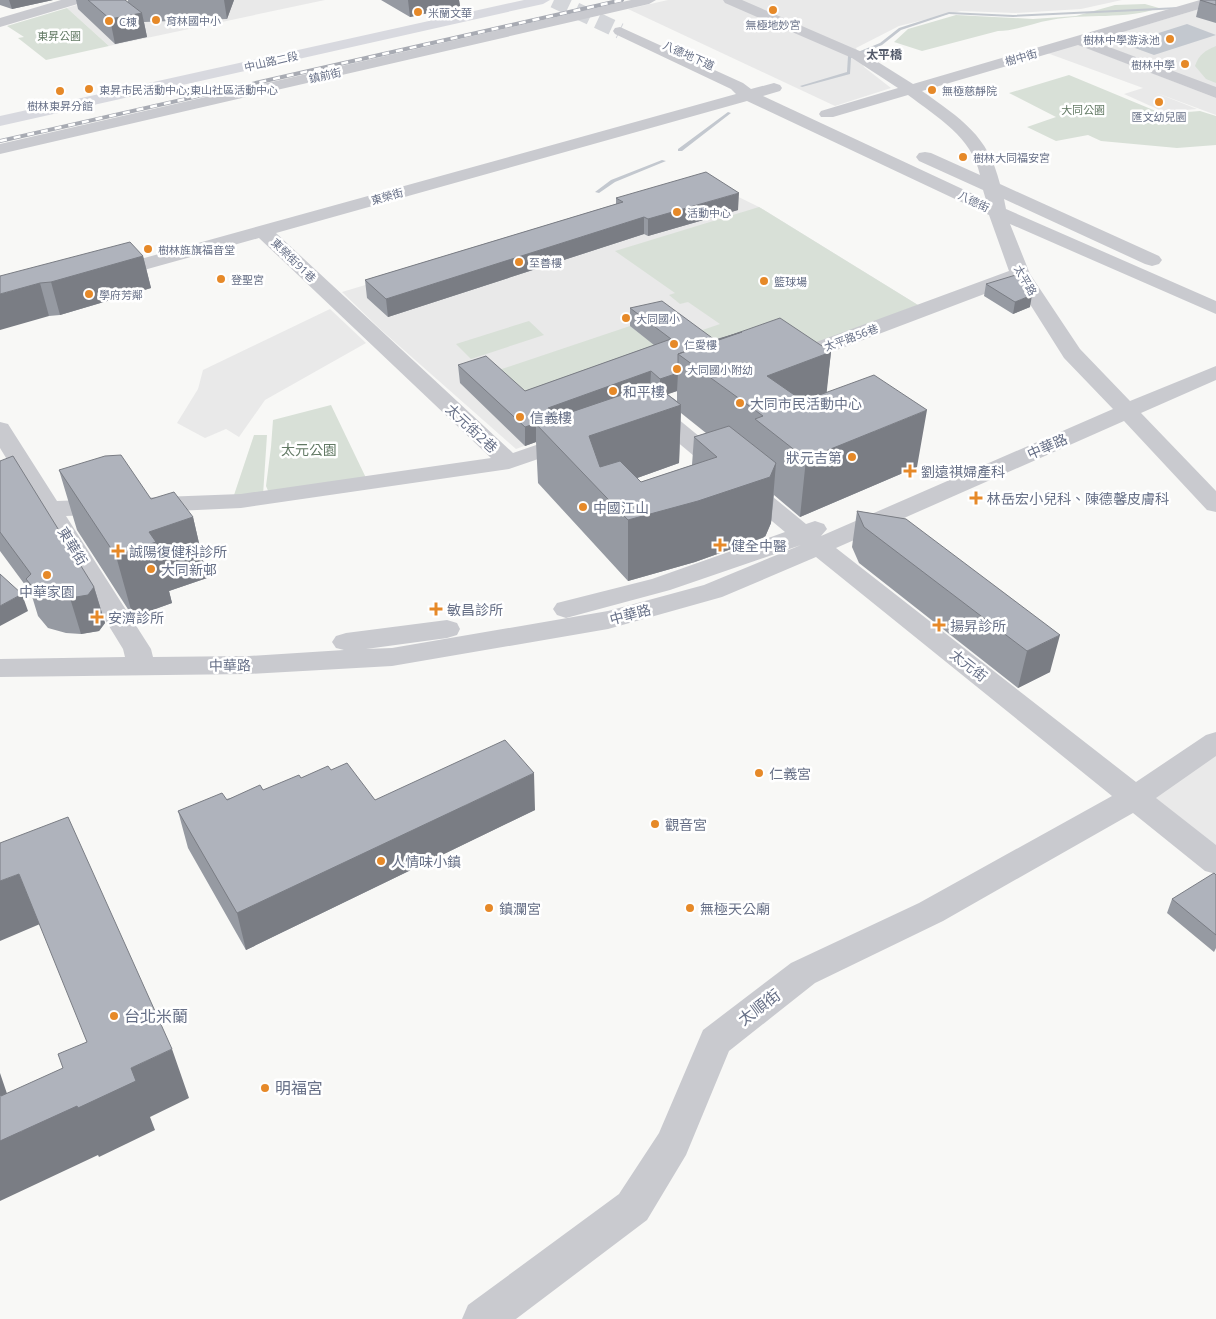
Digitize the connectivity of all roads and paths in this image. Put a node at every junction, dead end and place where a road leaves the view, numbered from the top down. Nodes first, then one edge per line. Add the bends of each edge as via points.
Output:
1 (76, 0) edge
2 (539, 0) edge
3 (649, 0) edge
4 (730, 0) edge
5 (1215, 0) edge
6 (0, 23) edge
7 (624, 29) tunnel mouth
8 (1078, 40) junction
9 (745, 88) junction
10 (908, 90) junction
11 (779, 91) dead end
12 (1216, 94) edge
13 (810, 105) dead end
14 (827, 114) junction
15 (0, 121) edge
16 (854, 126) dead end
17 (0, 149) edge
18 (906, 149) dead end
19 (991, 187) junction
20 (999, 213) junction
21 (263, 231) junction
22 (1172, 269) dead end
23 (1020, 274) junction
24 (88, 279) edge
25 (1199, 281) dead end
26 (324, 289) joint
27 (1216, 289) edge
28 (1216, 308) edge
29 (1216, 357) edge
30 (773, 366) edge
31 (1216, 372) edge
32 (1121, 406) junction
33 (653, 410) edge
34 (0, 429) edge
35 (590, 433) edge
36 (508, 462) junction
37 (1216, 505) edge
38 (50, 509) junction
39 (811, 540) junction
40 (0, 650) edge
41 (139, 657) junction
42 (0, 668) edge
43 (1216, 742) edge
44 (1134, 798) junction
45 (1216, 862) edge
46 (482, 1319) edge

1 - 6 street
2 - 15 main road, 中山路二段
3 - 17 street, 鎮前街
4 - 10 street, 太平路 via 852,53
5 - 8 street, 樹中街
7 - 9 street, 八德地下道
8 - 10 street, 樹中街
8 - 12 street
9 - 11 street, 東榮街
9 - 20 street, 八德街
9 - 21 street, 東榮街
10 - 14 street, 樹中街
10 - 19 street, 太平路 via 950,119 973,140 987,167
13 - 14 street
14 - 16 street
18 - 19 street, 八德街
19 - 20 street, 太平路
19 - 22 street, 八德街
20 - 23 street, 太平路
20 - 28 street, 八德街
21 - 24 street, 東榮街
21 - 26 street, 東榮街91巷
23 - 30 street, 太平路56巷
23 - 32 street, 太平路 via 1072,353
25 - 27 street
26 - 36 street, 太元街2巷
29 - 32 street, 中華路
31 - 32 street, 中華路
32 - 37 street, 太平路
32 - 39 street, 中華路
33 - 39 street, 太元街
34 - 38 street, 東華街
35 - 36 street, 太元街2巷
36 - 38 street via 240,501
38 - 41 street, 東華街
39 - 41 street, 中華路 via 713,591 608,620 392,657 249,665
39 - 44 street, 太元街
40 - 41 street, 中華路
41 - 42 street, 中華路
43 - 44 street, 太順街
44 - 45 street, 太元街
44 - 46 street, 太順街 via 931,912 803,973 715,1041 673,1143 633,1207

